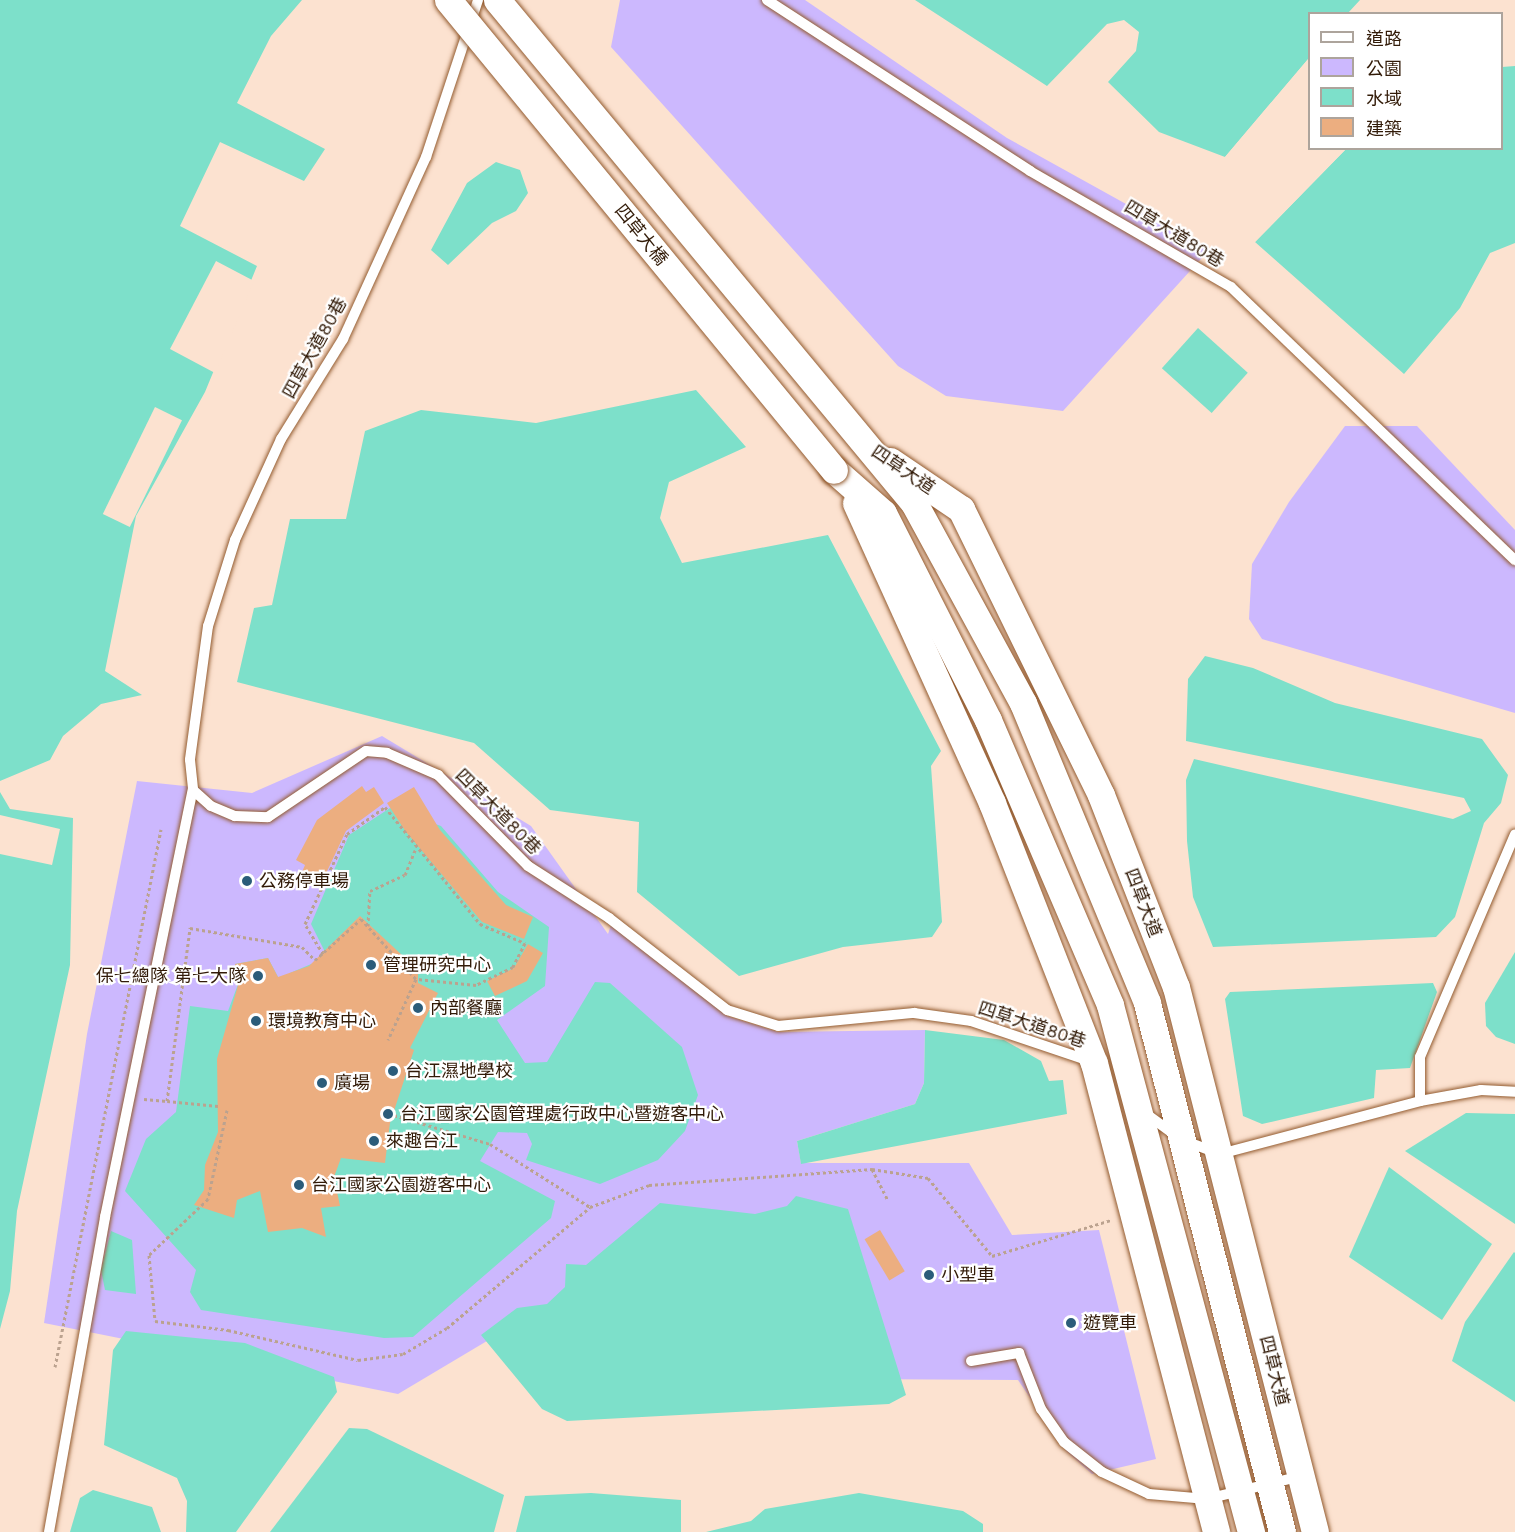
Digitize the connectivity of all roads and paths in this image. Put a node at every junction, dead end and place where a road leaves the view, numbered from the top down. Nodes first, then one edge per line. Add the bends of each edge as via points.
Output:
1 (448, 0) edge
2 (478, 0) edge
3 (497, 0) edge
4 (767, 0) edge
5 (862, 442) junction
6 (834, 470) junction
7 (1515, 560) edge
8 (193, 790) junction
9 (161, 830) dead end
10 (1515, 834) edge
11 (415, 850) junction
12 (368, 926) junction
13 (322, 954) junction
14 (416, 979) junction
15 (388, 1040) dead end
16 (1094, 1063) junction
17 (1515, 1092) edge
18 (1420, 1101) junction
19 (218, 1106) dead end
20 (1137, 1107) junction
21 (227, 1110) dead end
22 (393, 1115) dead end
23 (1182, 1140) junction
24 (1220, 1154) junction
25 (872, 1169) junction
26 (888, 1200) dead end
27 (590, 1207) junction
28 (1114, 1219) dead end
29 (971, 1361) dead end
30 (55, 1367) dead end
31 (1300, 1476) junction
32 (1270, 1487) junction
33 (1241, 1493) junction
34 (1207, 1499) junction
35 (49, 1532) edge
36 (1216, 1532) edge
37 (1251, 1532) edge
38 (1282, 1532) edge
39 (1315, 1532) edge

1 - 6 street, 四草大橋, bridge
2 - 8 lane, 四草大道80巷 via 426,157 343,339 281,439 235,540 208,626 190,760
3 - 5 street
4 - 7 lane, 四草大道80巷 via 1030,171 1231,287
5 - 23 street, 四草大道 via 914,503 1023,703 1147,1003
5 - 24 street, 四草大道 via 960,509 986,559 1105,805 1176,987
6 - 16 street via 868,521 901,608 992,803
6 - 20 street via 883,513 988,720 1110,1005
8 - 16 lane, 四草大道80巷 via 211,806 235,816 268,817 366,751 387,753 438,775 528,866 609,918 727,1010 778,1026 914,1013 971,1021
8 - 35 lane via 105,1217
9 - 30 path
10 - 18 lane via 1420,1058
11 - 12 path via 405,875 370,891
11 - 13 path via 385,807 347,834 305,924
11 - 14 path via 480,924 525,943 513,967 476,985
12 - 13 path via 361,919
12 - 14 path
13 - 19 path via 315,960 302,947 190,928 166,1101
14 - 15 path
16 - 20 lane, 四草大道80巷
16 - 34 street
17 - 18 lane via 1481,1090
18 - 24 lane
20 - 23 lane, 四草大道80巷
20 - 33 street
21 - 27 path via 208,1199 149,1255 155,1321 228,1330 358,1360 403,1354 447,1328
22 - 27 path via 490,1144
23 - 24 lane, 四草大道80巷
23 - 32 street, 四草大道
24 - 31 street, 四草大道
25 - 26 path
25 - 27 path via 649,1185
25 - 28 path via 928,1178 992,1256
29 - 34 lane via 1019,1353 1041,1409 1064,1443 1102,1472 1149,1494
31 - 32 lane
31 - 39 street, 四草大道
32 - 33 lane
32 - 38 street, 四草大道
33 - 34 lane
33 - 37 street
34 - 36 street

